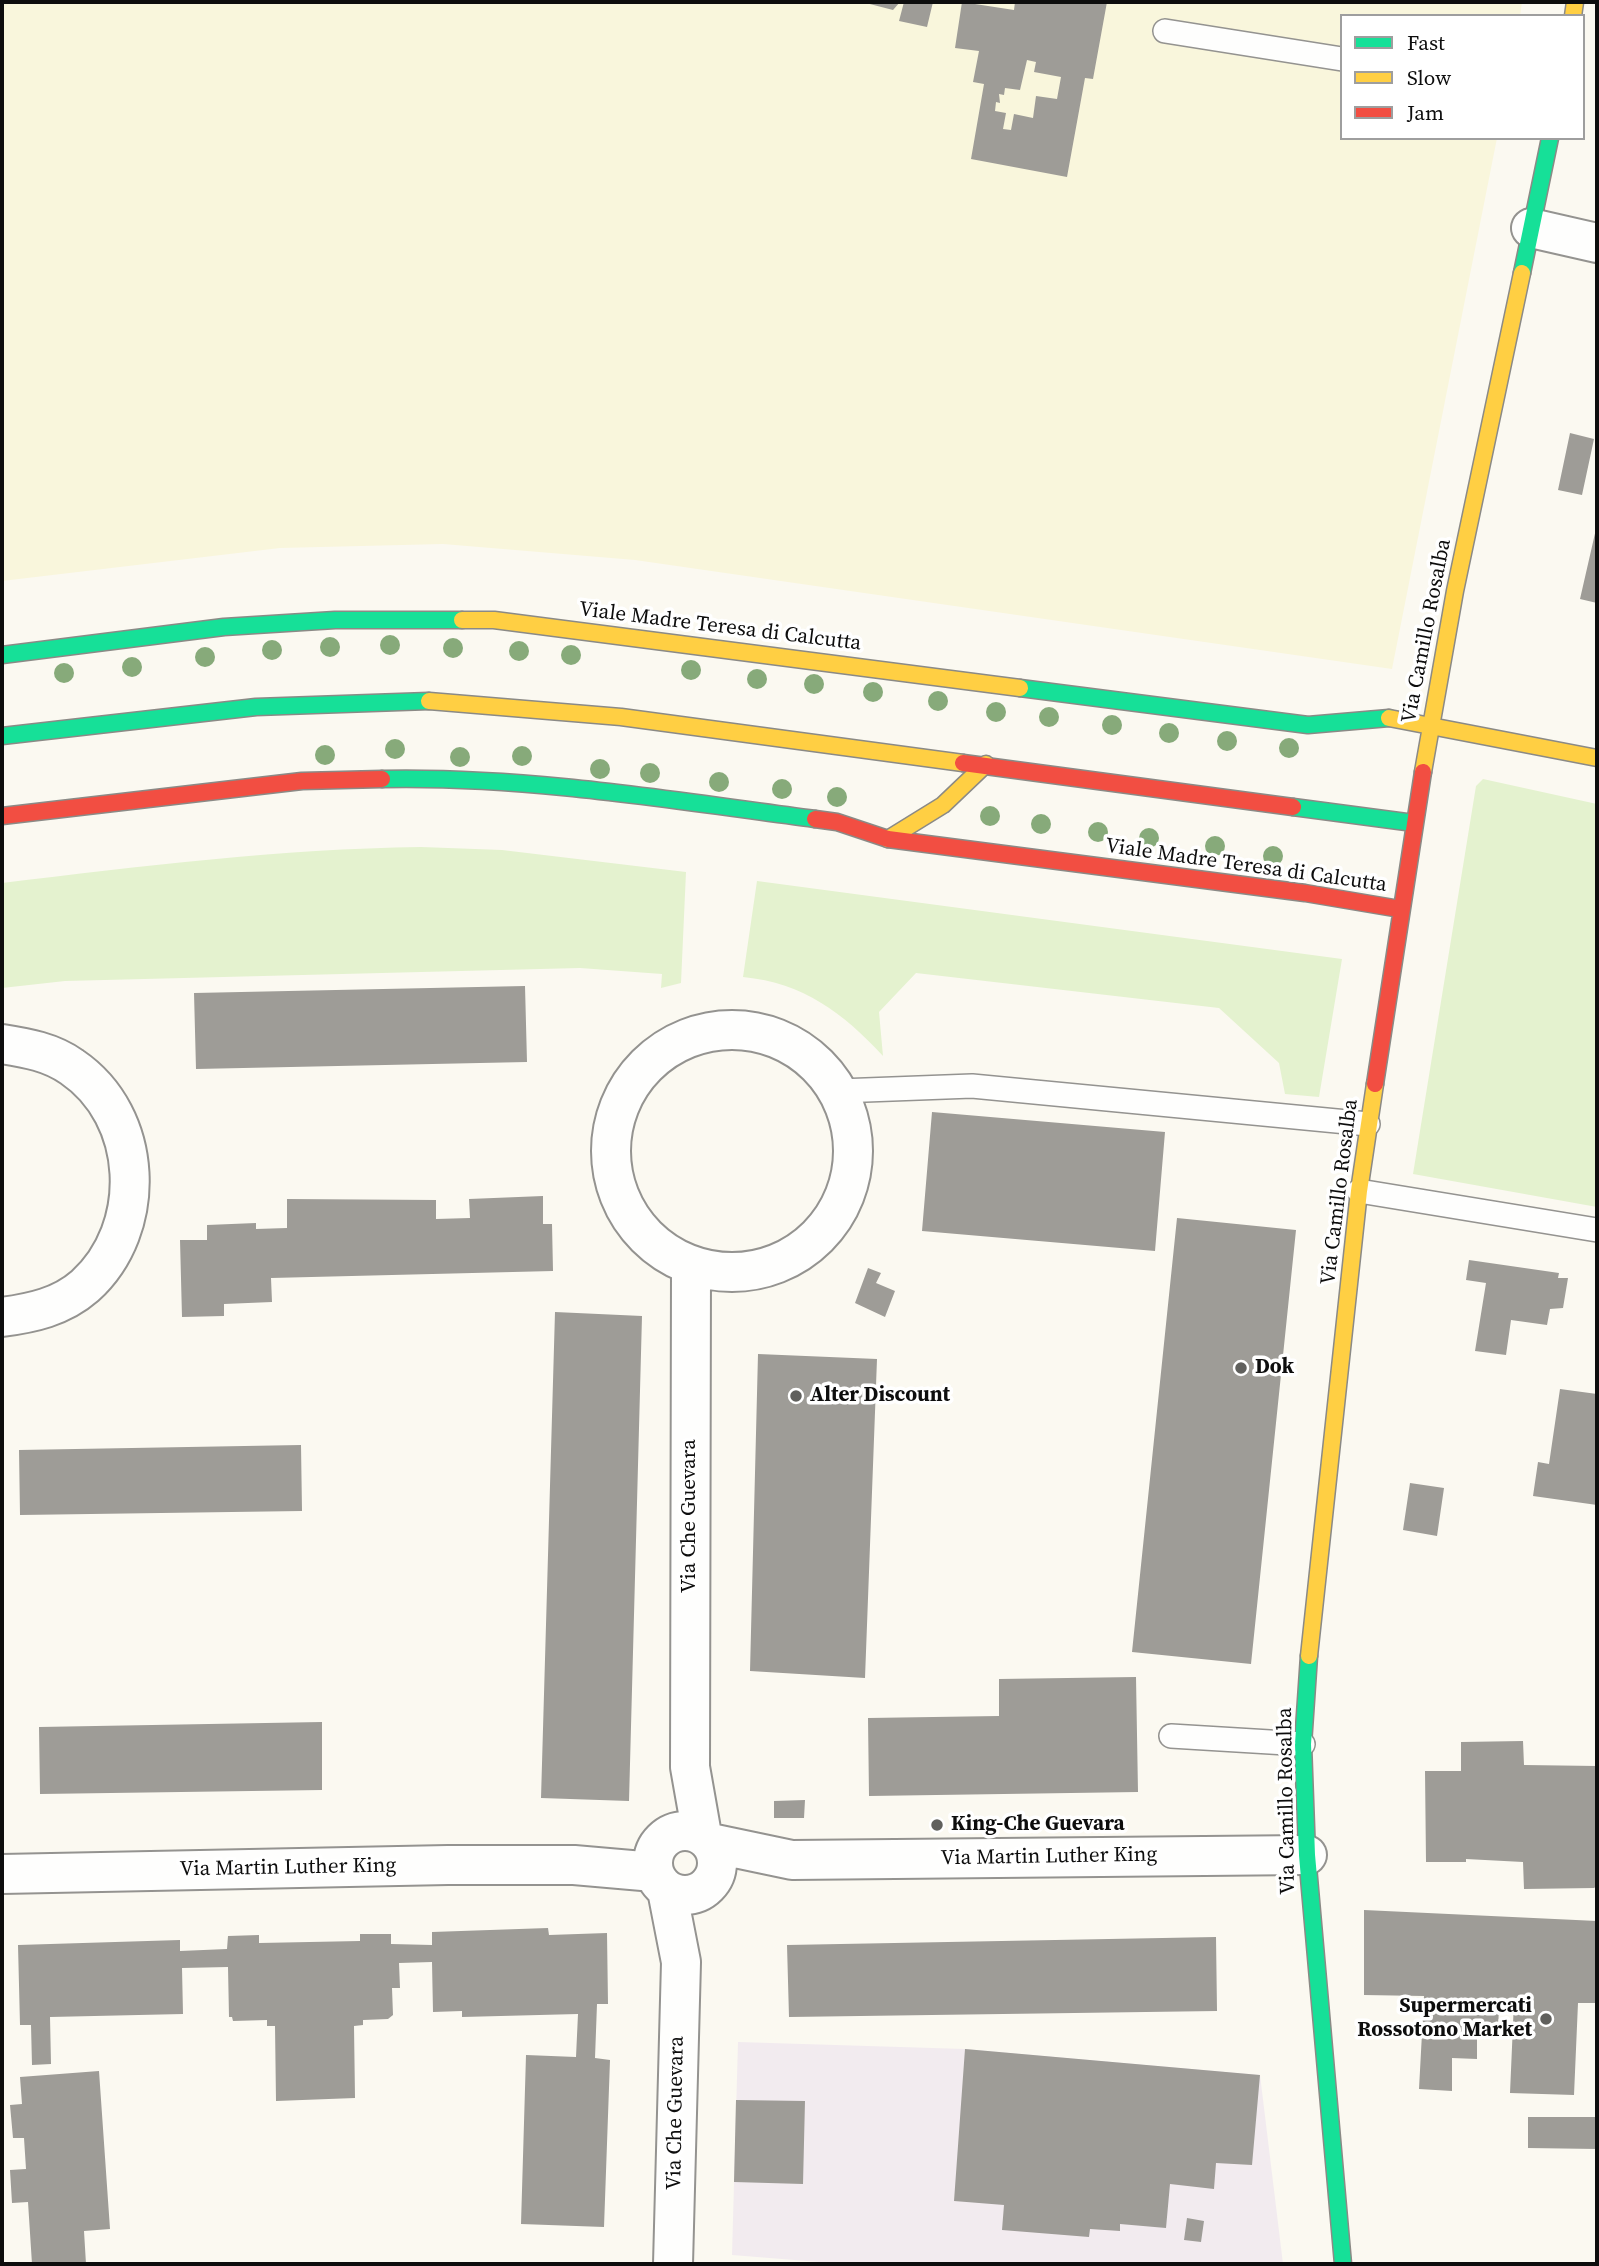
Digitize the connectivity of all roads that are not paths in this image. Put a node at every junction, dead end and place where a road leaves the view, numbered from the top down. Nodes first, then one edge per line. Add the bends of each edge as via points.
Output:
1 (1165, 31) dead end
2 (1340, 59) edge
3 (1550, 140) edge
4 (1531, 228) junction
5 (1597, 243) edge
6 (2, 655) edge
7 (1430, 724) junction
8 (2, 736) edge
9 (1597, 758) edge
10 (986, 764) junction
11 (2, 816) edge
12 (1414, 823) junction
13 (888, 839) junction
14 (1400, 909) junction
15 (2, 1044) edge
16 (839, 1091) junction
17 (1368, 1124) junction
18 (1359, 1191) junction
19 (1597, 1230) edge
20 (691, 1266) junction
21 (2, 1317) edge
22 (1171, 1736) dead end
23 (1303, 1744) junction
24 (690, 1767) junction
25 (1307, 1856) junction
26 (661, 1860) junction
27 (708, 1861) junction
28 (2, 1874) edge
29 (681, 1962) junction
30 (673, 2264) edge
31 (1343, 2264) edge

1 - 2 lane
3 - 4 main road, Via Camillo Rosalba
4 - 5 street
4 - 7 main road, Via Camillo Rosalba
6 - 7 main road, Viale Madre Teresa di Calcutta via 238,626 335,620 494,620 1308,725 1381,717
7 - 9 main road, Viale Madre Teresa di Calcutta
7 - 12 main road, Via Camillo Rosalba
8 - 10 main road via 256,707 414,700 482,702 621,717
10 - 12 main road
10 - 13 main road via 943,806
11 - 13 main road, Viale Madre Teresa di Calcutta via 302,781 437,778 580,788 837,822
12 - 14 main road, Via Camillo Rosalba
13 - 14 main road, Viale Madre Teresa di Calcutta
14 - 17 main road, Via Camillo Rosalba
15 - 21 street via 43,1051 73,1067 106,1098 130,1152 127,1221 106,1264 84,1287 43,1311
16 - 17 lane via 972,1086
16 - 20 street via 852,1123 850,1185 824,1232 782,1262 741,1272
16 - 20 street via 801,1050 771,1035 728,1029 703,1032 664,1050 634,1080 617,1111 610,1152 615,1187 634,1224 655,1246
17 - 18 main road, Via Camillo Rosalba
18 - 19 lane
18 - 23 main road, Via Camillo Rosalba
20 - 24 street, Via Che Guevara
22 - 23 lane
23 - 25 main road, Via Camillo Rosalba
24 - 26 street, Via Che Guevara
24 - 27 street, Via Che Guevara
25 - 27 street, Via Martin Luther King
25 - 31 main road, Via Camillo Rosalba
26 - 27 street via 684,1830
26 - 27 street via 690,1895
26 - 28 street, Via Martin Luther King
26 - 29 street, Via Che Guevara
27 - 29 street, Via Che Guevara
29 - 30 street, Via Che Guevara

